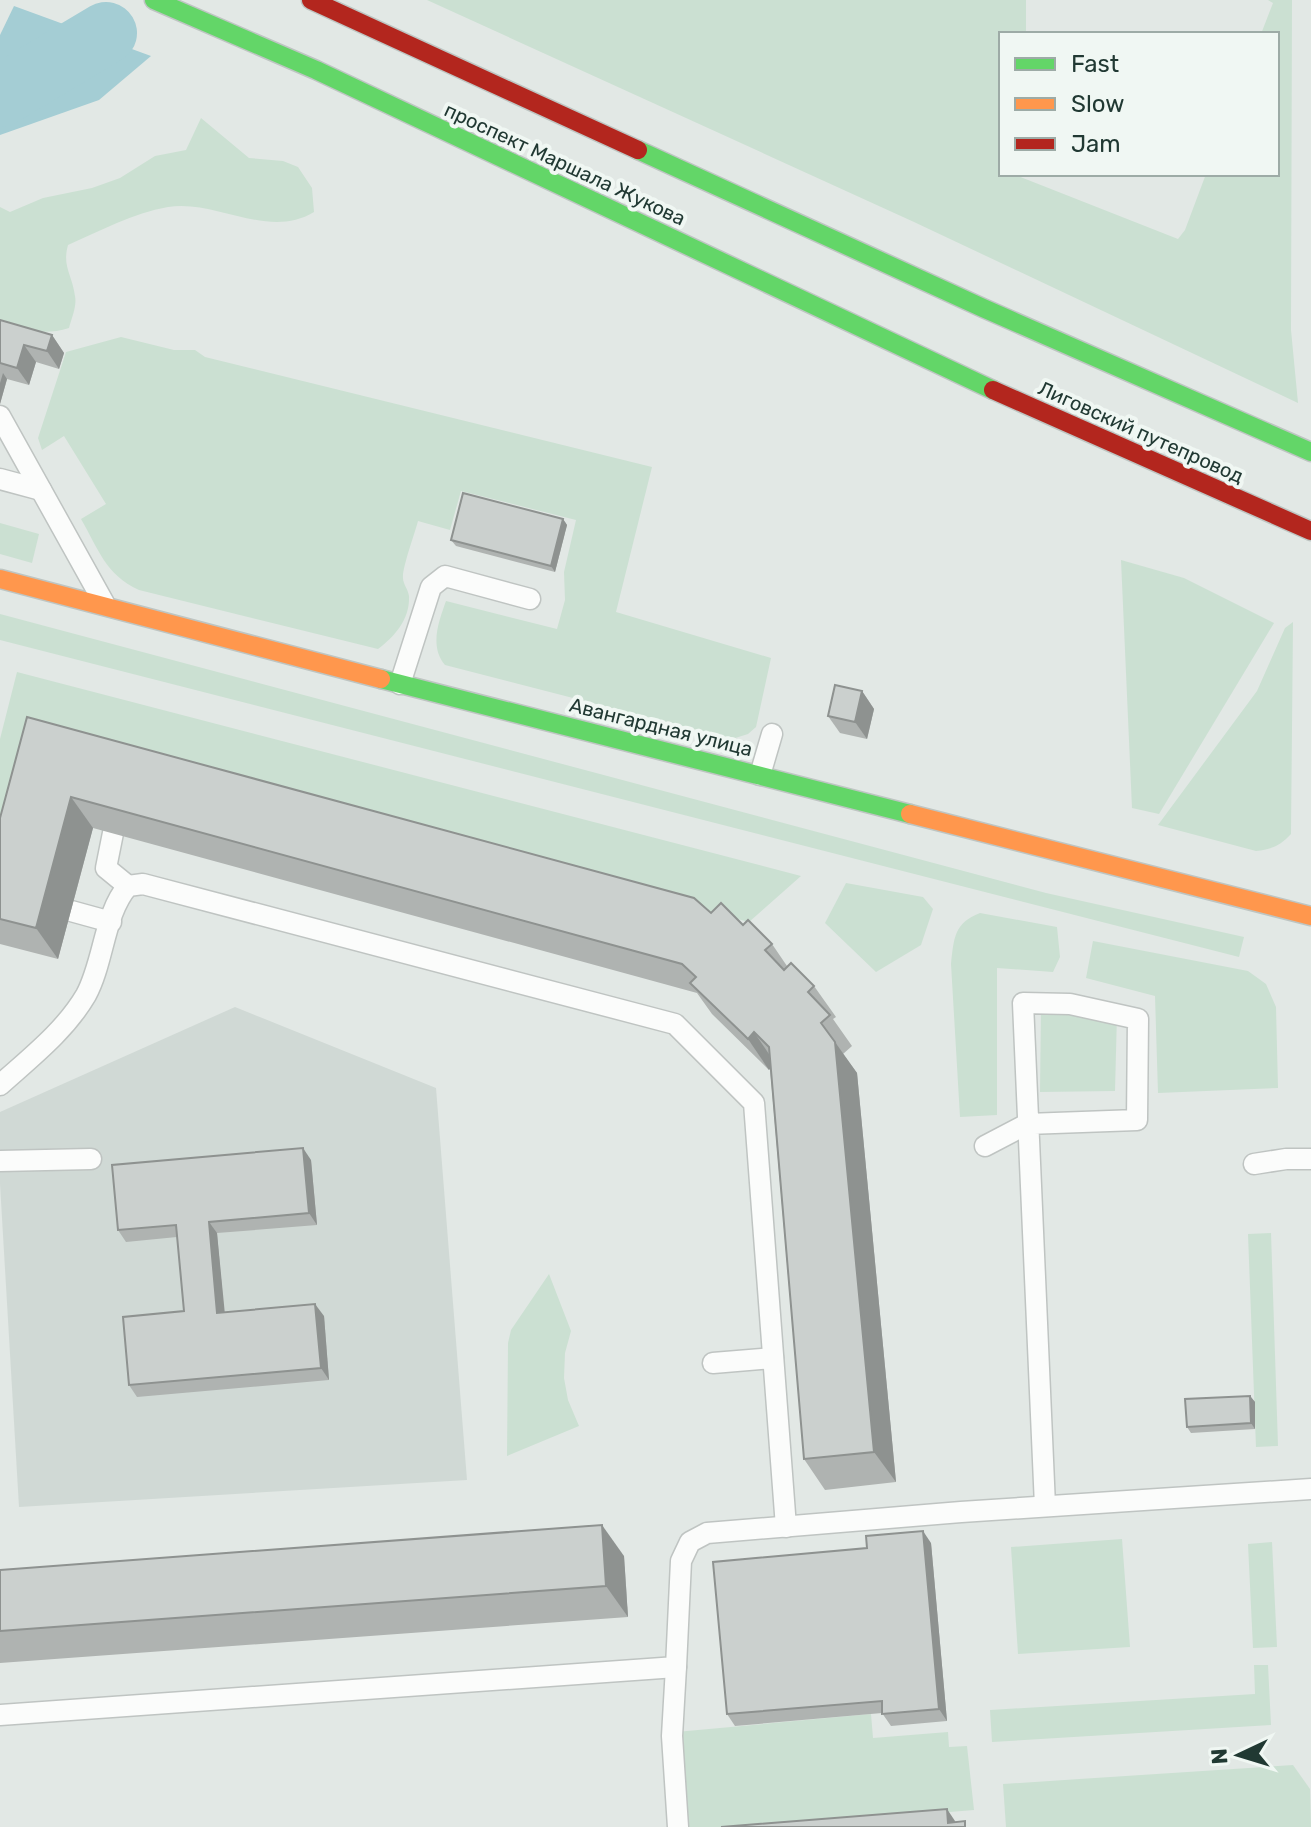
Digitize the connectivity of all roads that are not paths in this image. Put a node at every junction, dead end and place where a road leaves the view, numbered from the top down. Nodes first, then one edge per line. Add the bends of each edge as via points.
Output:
1 (154, 0) edge
2 (311, 0) edge
3 (954, 373) joint
4 (0, 416) edge
5 (9, 447) edge
6 (1311, 452) edge
7 (0, 479) edge
8 (41, 490) junction
9 (1311, 531) edge
10 (0, 579) edge
11 (530, 599) dead end
12 (106, 607) junction
13 (400, 684) junction
14 (772, 734) dead end
15 (760, 775) junction
16 (113, 833) edge
17 (128, 886) junction
18 (71, 911) dead end
19 (1311, 916) edge
20 (111, 922) junction
21 (0, 1085) edge
22 (1027, 1124) junction
23 (985, 1146) dead end
24 (91, 1159) dead end
25 (1311, 1159) edge
26 (0, 1161) edge
27 (1254, 1164) dead end
28 (773, 1358) junction
29 (713, 1363) dead end
30 (1311, 1489) edge
31 (1045, 1506) junction
32 (786, 1527) junction
33 (676, 1667) junction
34 (0, 1715) edge
35 (678, 1827) edge

1 - 3 main road, проспект Маршала Жукова via 330,76
2 - 6 main road
3 - 9 main road, Лиговский путепровод
4 - 5 lane
5 - 8 lane
7 - 8 lane
8 - 12 lane
10 - 12 main road, Авангардная улица
11 - 13 lane via 445,576 431,587
12 - 13 main road, Авангардная улица
13 - 15 main road, Авангардная улица
14 - 15 lane
15 - 19 main road, Авангардная улица
16 - 17 lane via 106,868
17 - 20 lane via 118,897
17 - 28 lane via 143,884 675,1024 754,1103
18 - 20 lane
20 - 21 lane via 86,995 69,1020
22 - 22 lane via 1137,1120 1138,1019 1070,1004 1023,1003
22 - 23 lane
22 - 31 lane
24 - 26 lane
25 - 27 lane
28 - 29 lane
28 - 32 lane
30 - 31 lane
31 - 32 lane
32 - 33 lane via 707,1533 690,1542 681,1561
33 - 34 lane
33 - 35 lane via 672,1736

